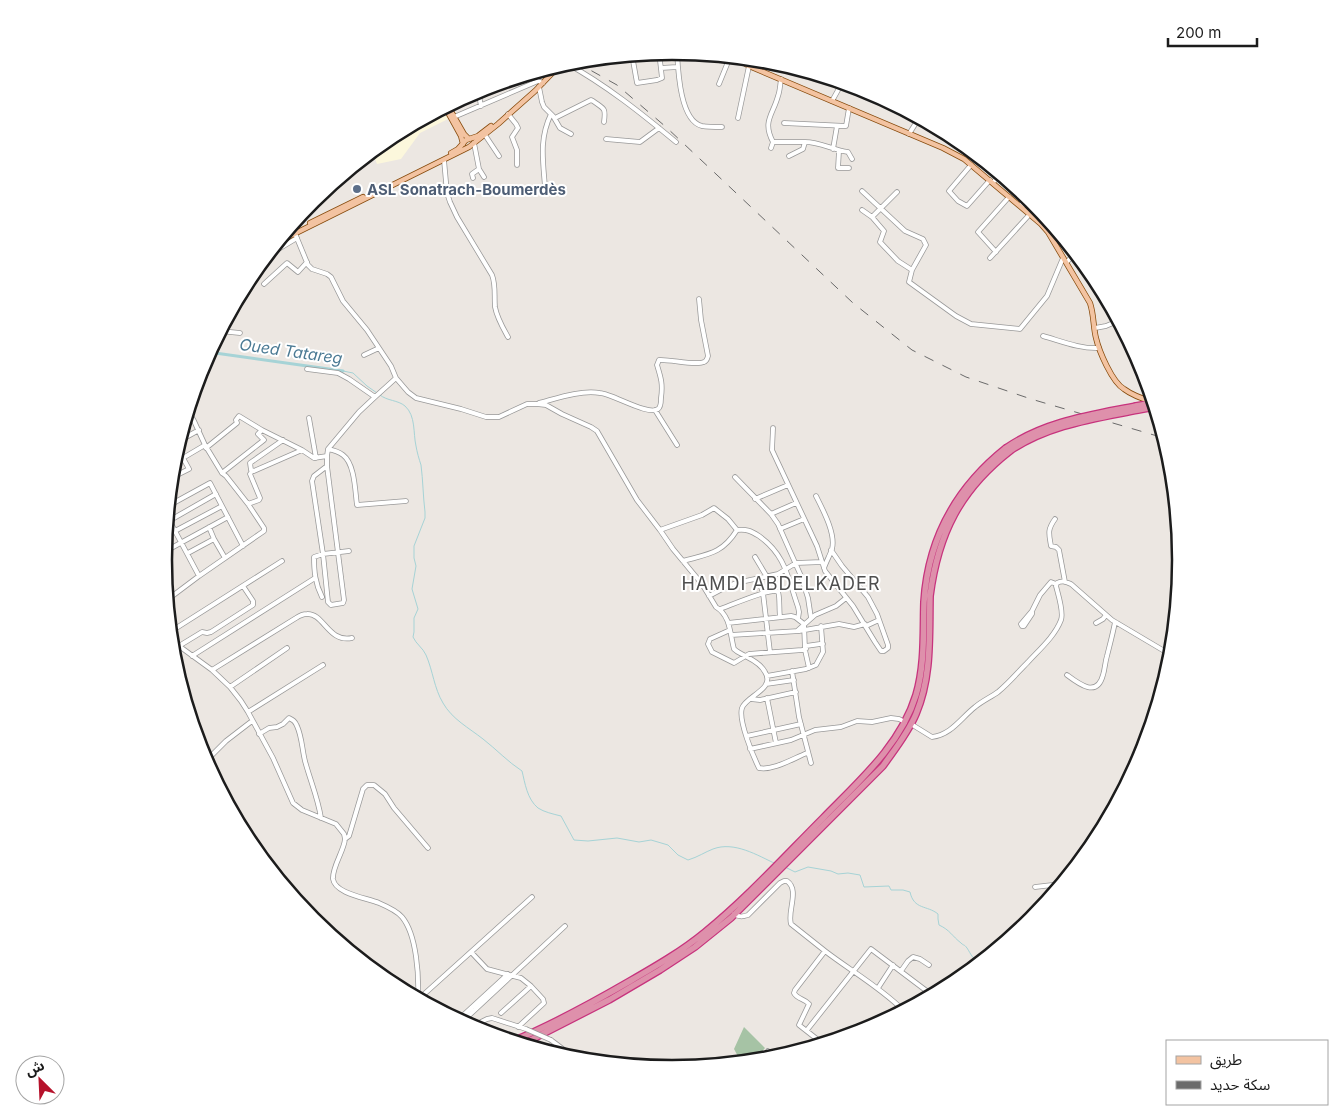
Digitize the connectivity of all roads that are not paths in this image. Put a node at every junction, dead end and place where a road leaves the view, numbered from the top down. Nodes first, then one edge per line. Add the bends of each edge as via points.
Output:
1 (660, 60) edge
2 (677, 60) edge
3 (633, 62) edge
4 (728, 63) edge
5 (749, 66) edge
6 (750, 66) edge
7 (677, 67) junction
8 (661, 68) junction
9 (577, 69) edge
10 (550, 75) edge
11 (781, 80) junction
12 (719, 84) dead end
13 (541, 85) junction
14 (838, 89) edge
15 (480, 98) edge
16 (832, 101) junction
17 (482, 106) junction
18 (849, 108) junction
19 (449, 112) edge
20 (450, 112) edge
21 (551, 114) junction
22 (507, 116) junction
23 (454, 117) junction
24 (555, 118) junction
25 (738, 118) dead end
26 (604, 122) dead end
27 (784, 123) dead end
28 (915, 124) edge
29 (837, 126) junction
30 (722, 127) dead end
31 (659, 128) junction
32 (571, 134) dead end
33 (909, 134) junction
34 (485, 135) junction
35 (469, 139) junction
36 (606, 139) dead end
37 (463, 142) junction
38 (676, 142) dead end
39 (773, 142) junction
40 (806, 142) junction
41 (473, 144) junction
42 (771, 148) dead end
43 (833, 148) junction
44 (466, 149) junction
45 (840, 151) junction
46 (499, 156) dead end
47 (789, 156) dead end
48 (852, 159) dead end
49 (444, 160) junction
50 (517, 165) dead end
51 (971, 165) junction
52 (849, 168) dead end
53 (479, 169) junction
54 (484, 177) dead end
55 (473, 178) dead end
56 (995, 179) edge
57 (992, 181) junction
58 (545, 187) dead end
59 (862, 191) dead end
60 (897, 192) dead end
61 (1010, 197) junction
62 (1022, 203) edge
63 (1024, 205) edge
64 (881, 208) junction
65 (1022, 208) junction
66 (862, 210) dead end
67 (1030, 214) junction
68 (872, 217) junction
69 (1040, 222) edge
70 (1044, 227) edge
71 (295, 235) junction
72 (291, 236) edge
73 (289, 238) edge
74 (286, 243) edge
75 (996, 252) junction
76 (1069, 257) edge
77 (990, 258) dead end
78 (1065, 260) junction
79 (307, 262) junction
80 (912, 270) junction
81 (264, 284) dead end
82 (699, 299) dead end
83 (1112, 323) edge
84 (1095, 328) junction
85 (226, 332) edge
86 (240, 333) dead end
87 (1043, 336) dead end
88 (508, 337) dead end
89 (378, 348) junction
90 (1099, 348) junction
91 (364, 355) dead end
92 (307, 369) dead end
93 (396, 378) junction
94 (375, 396) junction
95 (1145, 399) edge
96 (537, 404) junction
97 (1146, 404) edge
98 (1147, 407) edge
99 (1137, 408) junction
100 (655, 410) junction
101 (309, 418) dead end
102 (192, 420) edge
103 (773, 428) dead end
104 (199, 430) junction
105 (262, 430) junction
106 (188, 436) edge
107 (283, 440) junction
108 (677, 445) dead end
109 (206, 447) junction
110 (328, 448) junction
111 (302, 450) junction
112 (327, 456) junction
113 (183, 458) joint
114 (316, 458) junction
115 (327, 466) junction
116 (252, 471) junction
117 (222, 473) junction
118 (179, 474) edge
119 (735, 477) dead end
120 (788, 485) junction
121 (216, 494) junction
122 (816, 496) dead end
123 (755, 499) junction
124 (406, 501) dead end
125 (175, 502) edge
126 (796, 503) junction
127 (248, 504) junction
128 (222, 506) junction
129 (771, 514) junction
130 (174, 516) edge
131 (228, 517) junction
132 (804, 519) junction
133 (1054, 519) dead end
134 (208, 527) junction
135 (173, 528) edge
136 (780, 529) junction
137 (660, 530) junction
138 (737, 530) junction
139 (175, 531) junction
140 (214, 539) junction
141 (182, 542) junction
142 (243, 546) junction
143 (172, 547) edge
144 (832, 550) junction
145 (349, 551) dead end
146 (188, 553) junction
147 (338, 553) junction
148 (323, 554) junction
149 (755, 557) dead end
150 (225, 558) junction
151 (282, 561) dead end
152 (683, 561) junction
153 (822, 562) junction
154 (796, 563) junction
155 (824, 568) junction
156 (786, 570) junction
157 (199, 576) junction
158 (767, 577) junction
159 (315, 578) junction
160 (758, 578) junction
161 (1066, 582) junction
162 (1056, 584) junction
163 (243, 586) junction
164 (764, 592) junction
165 (173, 595) edge
166 (709, 596) junction
167 (322, 597) dead end
168 (846, 598) junction
169 (809, 603) junction
170 (797, 605) junction
171 (720, 609) junction
172 (1032, 611) dead end
173 (1106, 615) junction
174 (780, 616) junction
175 (766, 618) junction
176 (812, 618) junction
177 (798, 619) junction
178 (879, 620) junction
179 (1115, 622) junction
180 (728, 623) junction
181 (1096, 623) dead end
182 (804, 624) junction
183 (866, 625) junction
184 (821, 626) junction
185 (176, 628) edge
186 (804, 630) junction
187 (797, 631) junction
188 (731, 633) junction
189 (768, 633) junction
190 (341, 638) junction
191 (352, 638) dead end
192 (336, 642) dead end
193 (823, 644) junction
194 (179, 646) joint
195 (287, 648) dead end
196 (805, 648) junction
197 (1163, 650) edge
198 (770, 652) junction
199 (747, 655) junction
200 (192, 656) junction
201 (323, 665) dead end
202 (809, 668) junction
203 (212, 670) junction
204 (792, 671) junction
205 (1067, 675) dead end
206 (767, 676) junction
207 (794, 680) junction
208 (766, 684) junction
209 (230, 687) junction
210 (796, 692) junction
211 (751, 698) junction
212 (767, 698) junction
213 (248, 712) junction
214 (252, 721) junction
215 (908, 723) junction
216 (801, 724) junction
217 (773, 730) junction
218 (259, 734) junction
219 (803, 735) junction
220 (747, 736) junction
221 (776, 743) junction
222 (750, 750) junction
223 (807, 753) junction
224 (212, 755) edge
225 (811, 763) dead end
226 (321, 818) junction
227 (345, 839) junction
228 (428, 848) dead end
229 (1051, 885) edge
230 (1035, 887) dead end
231 (532, 896) dead end
232 (734, 914) junction
233 (565, 926) dead end
234 (825, 951) junction
235 (471, 952) junction
236 (893, 965) junction
237 (929, 965) dead end
238 (901, 971) junction
239 (853, 972) junction
240 (510, 975) junction
241 (531, 986) junction
242 (878, 988) junction
243 (926, 990) edge
244 (420, 992) edge
245 (423, 994) edge
246 (899, 1005) edge
247 (502, 1013) dead end
248 (465, 1015) edge
249 (480, 1022) edge
250 (518, 1027) junction
251 (807, 1030) junction
252 (523, 1037) edge
253 (816, 1038) edge
254 (534, 1040) edge
255 (561, 1047) edge

1 - 8 street
2 - 7 street
3 - 8 street via 637,83 662,78
4 - 12 street
5 - 25 street
6 - 11 main road
7 - 8 street
7 - 30 street via 682,95 692,120 701,126
9 - 31 street
10 - 13 main road
11 - 16 main road
11 - 39 street via 768,120 768,134
13 - 17 street via 538,81
13 - 21 street via 542,102
13 - 22 main road
14 - 16 street
15 - 17 street
16 - 18 main road
17 - 23 street
18 - 29 street via 846,126
18 - 33 main road
19 - 37 main road
20 - 23 main road
21 - 24 street
21 - 58 street via 542,143
22 - 34 main road
22 - 35 main road
22 - 50 street via 518,128 512,137 517,150
23 - 35 main road
24 - 26 street via 593,101 604,109
24 - 32 street via 560,128
27 - 29 street
28 - 33 street
29 - 43 street
31 - 36 street via 640,142
31 - 38 street
33 - 51 main road
34 - 41 main road
34 - 46 street
35 - 37 main road
35 - 41 main road
37 - 44 main road
37 - 71 main road via 442,158
39 - 40 street
39 - 42 street
40 - 43 street
40 - 47 street via 803,149
41 - 44 main road
41 - 53 street
43 - 45 street
44 - 49 main road
45 - 48 street via 848,152
45 - 52 street via 838,168
49 - 71 main road
49 - 88 street via 450,202 492,274 495,307
51 - 57 main road
51 - 57 street via 949,191 958,200 967,206
53 - 54 street
53 - 55 street via 472,174
56 - 57 street
57 - 61 main road
59 - 64 street
60 - 64 street
61 - 65 main road
61 - 75 street via 978,232
62 - 65 street
63 - 65 street
64 - 68 street
64 - 80 street via 905,231 923,239 926,246
65 - 67 main road
66 - 68 street
67 - 69 main road
67 - 75 street
68 - 80 street via 884,231 880,242
70 - 78 main road
71 - 72 main road
71 - 73 main road
71 - 74 street
71 - 79 street
75 - 77 street
76 - 78 street
78 - 80 street via 1047,296 1020,329 971,324 956,316 909,282
78 - 84 main road via 1090,303
79 - 81 street via 298,272 287,263
79 - 89 street via 312,269 331,278 343,301
82 - 100 street via 707,359 696,363 659,360 656,365 662,392 660,406
83 - 84 street
84 - 90 main road
85 - 86 street
87 - 90 street via 1081,347
89 - 91 street
89 - 93 street
90 - 95 main road via 1122,388
92 - 94 street via 338,373
93 - 94 street
93 - 96 street via 416,398 486,417 499,417 527,404
94 - 110 street
96 - 100 street via 600,392 648,411
96 - 137 street via 546,405 596,431 637,500
97 - 99 highway
98 - 99 highway
99 - 215 highway, bridge via 1053,424 1029,434 983,468 965,488 949,513 932,556 926,587 921,673
100 - 108 street
101 - 114 street
102 - 104 street
103 - 120 street via 772,450
104 - 106 street
104 - 109 street
105 - 107 street
105 - 109 street via 240,416 237,423
105 - 117 street via 258,434 264,440
107 - 111 street
107 - 116 street via 250,464
109 - 113 street
109 - 117 street
110 - 112 street
110 - 124 street via 348,460 357,505
111 - 114 street
111 - 116 street
112 - 114 street
112 - 115 street
113 - 118 street via 189,469
115 - 147 street
115 - 148 street via 312,481
116 - 127 street via 250,474 260,498
117 - 127 street
119 - 123 street
120 - 123 street
120 - 126 street
121 - 125 street via 210,483
121 - 128 street
121 - 130 street
122 - 144 street via 830,530
123 - 129 street
126 - 129 street
126 - 132 street
127 - 142 street via 264,531
128 - 131 street
128 - 139 street
129 - 136 street
131 - 134 street
131 - 142 street
132 - 136 street
132 - 153 street
133 - 161 street via 1049,530 1051,546 1059,550
134 - 140 street
134 - 141 street
135 - 139 street
136 - 154 street
137 - 138 street via 714,508
137 - 152 street
138 - 152 street via 718,550
138 - 156 street via 752,531 767,542
139 - 141 street
140 - 146 street
140 - 150 street
141 - 143 street
141 - 146 street
142 - 150 street
144 - 155 street
144 - 178 street via 866,594
145 - 147 street
146 - 157 street
147 - 148 street
147 - 148 street via 344,600 330,605
148 - 159 street via 314,557
149 - 158 street
150 - 157 street
151 - 163 street
152 - 166 street
153 - 154 street
153 - 155 street
154 - 156 street
154 - 169 street
155 - 168 street
156 - 158 street
156 - 170 street
157 - 165 street
158 - 160 street
159 - 167 street
159 - 200 street
160 - 164 street
160 - 166 street via 726,587
161 - 162 street
161 - 173 street
162 - 172 street via 1051,582 1042,592
162 - 215 street via 1061,620 1041,650 1007,684 943,734 932,737
163 - 185 street
163 - 194 street via 253,605 207,634 202,632
164 - 171 street
164 - 174 street via 779,593
164 - 175 street
166 - 171 street
168 - 176 street
168 - 183 street
169 - 170 street
169 - 176 street
170 - 177 street
171 - 180 street
173 - 179 street
173 - 181 street
174 - 175 street
174 - 177 street
175 - 180 street
175 - 189 street
176 - 182 street
177 - 182 street
178 - 183 street
178 - 183 street via 888,645 884,651
179 - 197 street
179 - 205 street via 1103,676 1097,685 1092,688 1080,685
180 - 188 street
182 - 186 street
182 - 187 street
183 - 184 street
184 - 186 street
184 - 193 street
186 - 187 street
186 - 196 street
187 - 189 street
188 - 189 street
188 - 199 street via 734,649
188 - 199 street via 708,640 710,650 734,663
189 - 198 street
190 - 191 street
190 - 192 street
190 - 203 street via 315,616 305,614
193 - 196 street
193 - 202 street via 823,655 814,667
194 - 200 street
195 - 209 street
196 - 198 street
196 - 202 street
198 - 199 street
199 - 206 street
200 - 203 street
201 - 213 street
202 - 204 street
203 - 209 street
204 - 206 street
204 - 207 street
206 - 208 street
207 - 208 street
207 - 210 street
208 - 211 street
209 - 213 street
210 - 212 street
210 - 216 street
211 - 212 street
211 - 220 street via 742,710
212 - 217 street
213 - 214 street
214 - 218 street
214 - 224 street
215 - 219 street via 891,718 857,721
215 - 232 highway via 902,740 883,766
215 - 252 highway via 867,772 706,931 606,995
216 - 217 street
216 - 219 street
217 - 220 street
217 - 221 street
218 - 226 street via 293,803
218 - 226 street via 289,718 296,723
219 - 221 street
219 - 223 street
220 - 222 street
221 - 222 street
222 - 223 street via 762,769
223 - 225 street
226 - 227 street via 338,826
227 - 228 street via 350,836 364,787 371,784 387,797
227 - 244 street via 334,872 336,886 379,903 402,918 415,948
229 - 230 street
231 - 235 street
232 - 234 street via 738,917 748,915 780,883 788,881 793,890 792,924
232 - 254 highway via 695,947 660,970
233 - 240 street
234 - 239 street
234 - 251 street via 794,993 809,1004 800,1024
235 - 240 street via 487,969
235 - 245 street
236 - 238 street
236 - 239 street via 871,949
236 - 242 street
237 - 238 street via 913,957
238 - 243 street
239 - 242 street
239 - 251 street
240 - 241 street via 520,977
240 - 248 street
241 - 247 street
241 - 250 street via 544,1003
242 - 246 street
249 - 250 street via 495,1018
250 - 255 street, bridge
251 - 253 street

